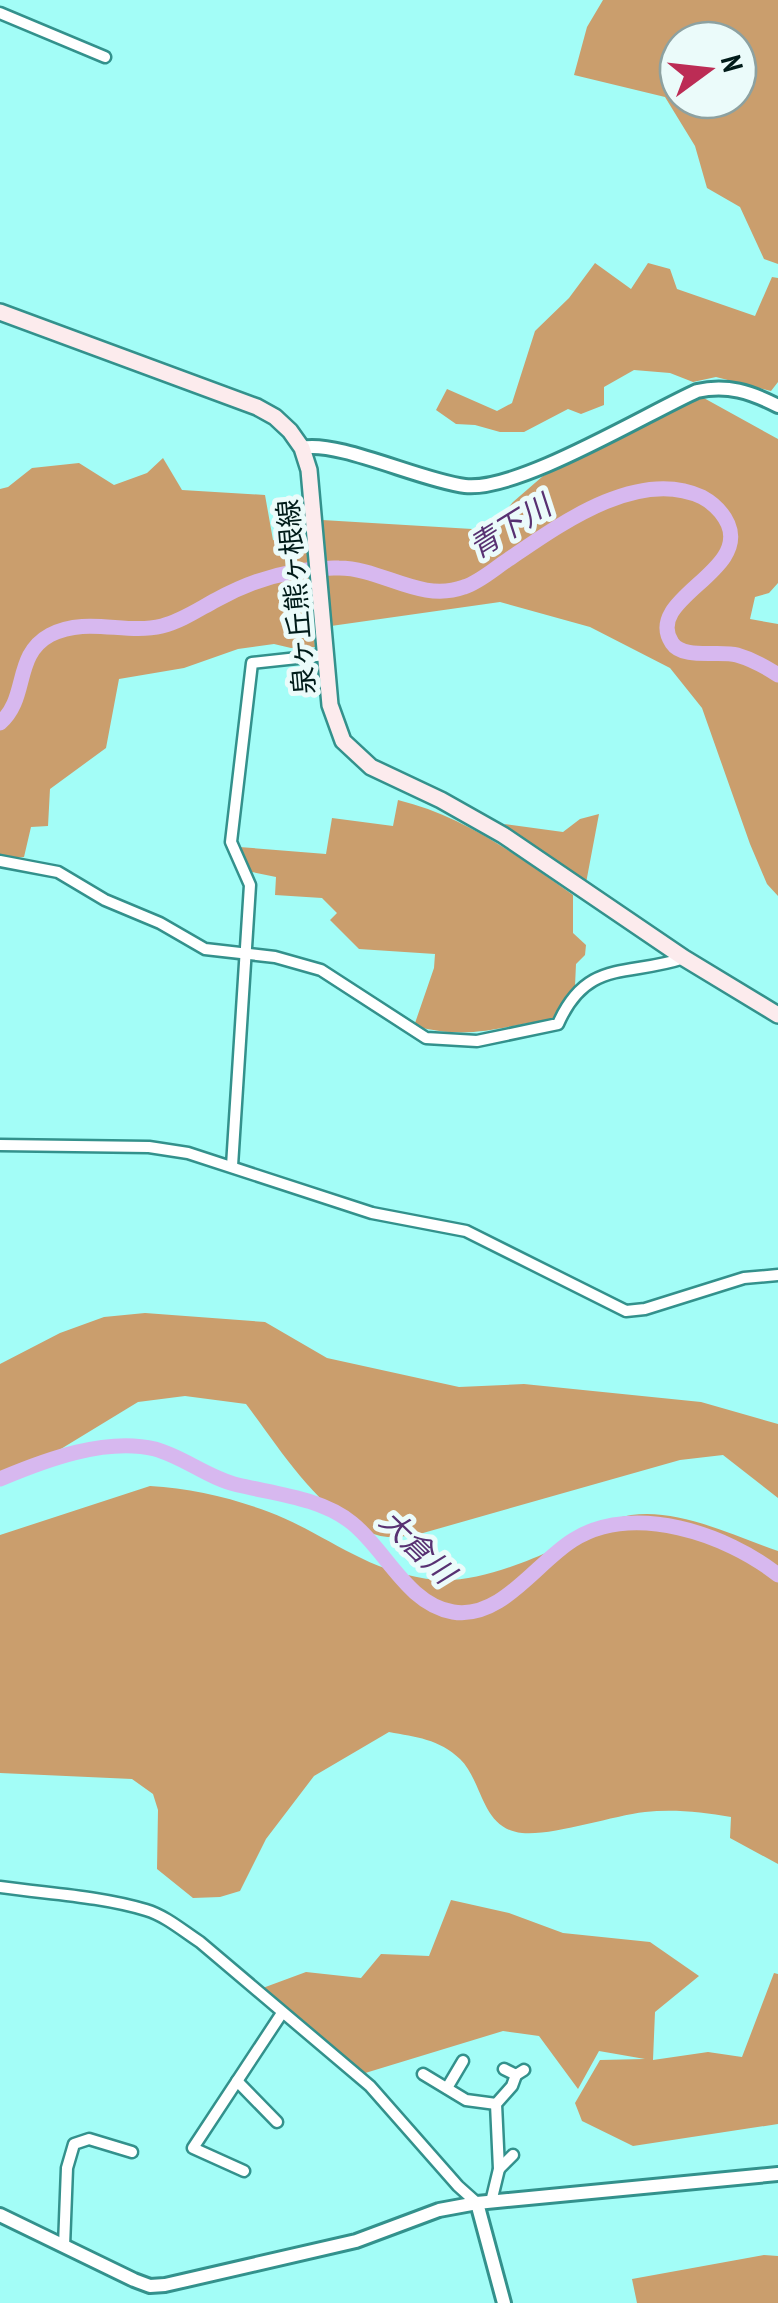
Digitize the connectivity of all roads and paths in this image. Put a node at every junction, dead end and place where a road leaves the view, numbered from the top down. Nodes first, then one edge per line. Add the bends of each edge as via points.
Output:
1 (0, 13) edge
2 (105, 57) dead end
3 (0, 312) edge
4 (778, 406) edge
5 (302, 448) junction
6 (325, 655) junction
7 (0, 861) edge
8 (245, 954) junction
9 (684, 958) junction
10 (778, 1015) edge
11 (0, 1145) edge
12 (232, 1166) junction
13 (778, 1275) edge
14 (0, 1888) edge
15 (282, 2013) junction
16 (463, 2061) dead end
17 (504, 2069) dead end
18 (423, 2074) dead end
19 (237, 2082) junction
20 (447, 2088) junction
21 (496, 2104) junction
22 (278, 2122) dead end
23 (132, 2152) dead end
24 (513, 2155) dead end
25 (499, 2169) junction
26 (244, 2171) dead end
27 (778, 2174) edge
28 (484, 2202) junction
29 (0, 2214) edge
30 (64, 2246) junction
31 (504, 2303) edge

1 - 2 street
3 - 5 main road via 258,407 275,416
4 - 5 street via 739,389 697,391 524,476 488,486 441,481 323,447
5 - 6 main road, 泉ヶ丘熊ヶ根線
6 - 8 street via 252,663 231,842 250,885
6 - 9 main road, 泉ヶ丘熊ヶ根線 via 335,723 358,758 503,835
7 - 8 street via 58,872 190,943
8 - 9 street via 321,970 426,1038 451,1042 558,1024 581,986
8 - 12 street
9 - 10 main road, 泉ヶ丘熊ヶ根線
11 - 12 street via 150,1147
12 - 13 street via 372,1213 466,1231 626,1310
14 - 15 street via 157,1915 200,1942
15 - 19 street
15 - 28 street via 370,2086 458,2186
16 - 20 street
17 - 21 street via 520,2072
18 - 20 street
19 - 22 street
19 - 26 street via 193,2148
20 - 21 street via 466,2100
21 - 25 street
23 - 30 street via 90,2139 74,2144 66,2168
24 - 25 street
25 - 28 street
27 - 28 street
28 - 30 street via 439,2210 356,2241 165,2285 134,2280
28 - 31 street
29 - 30 street

